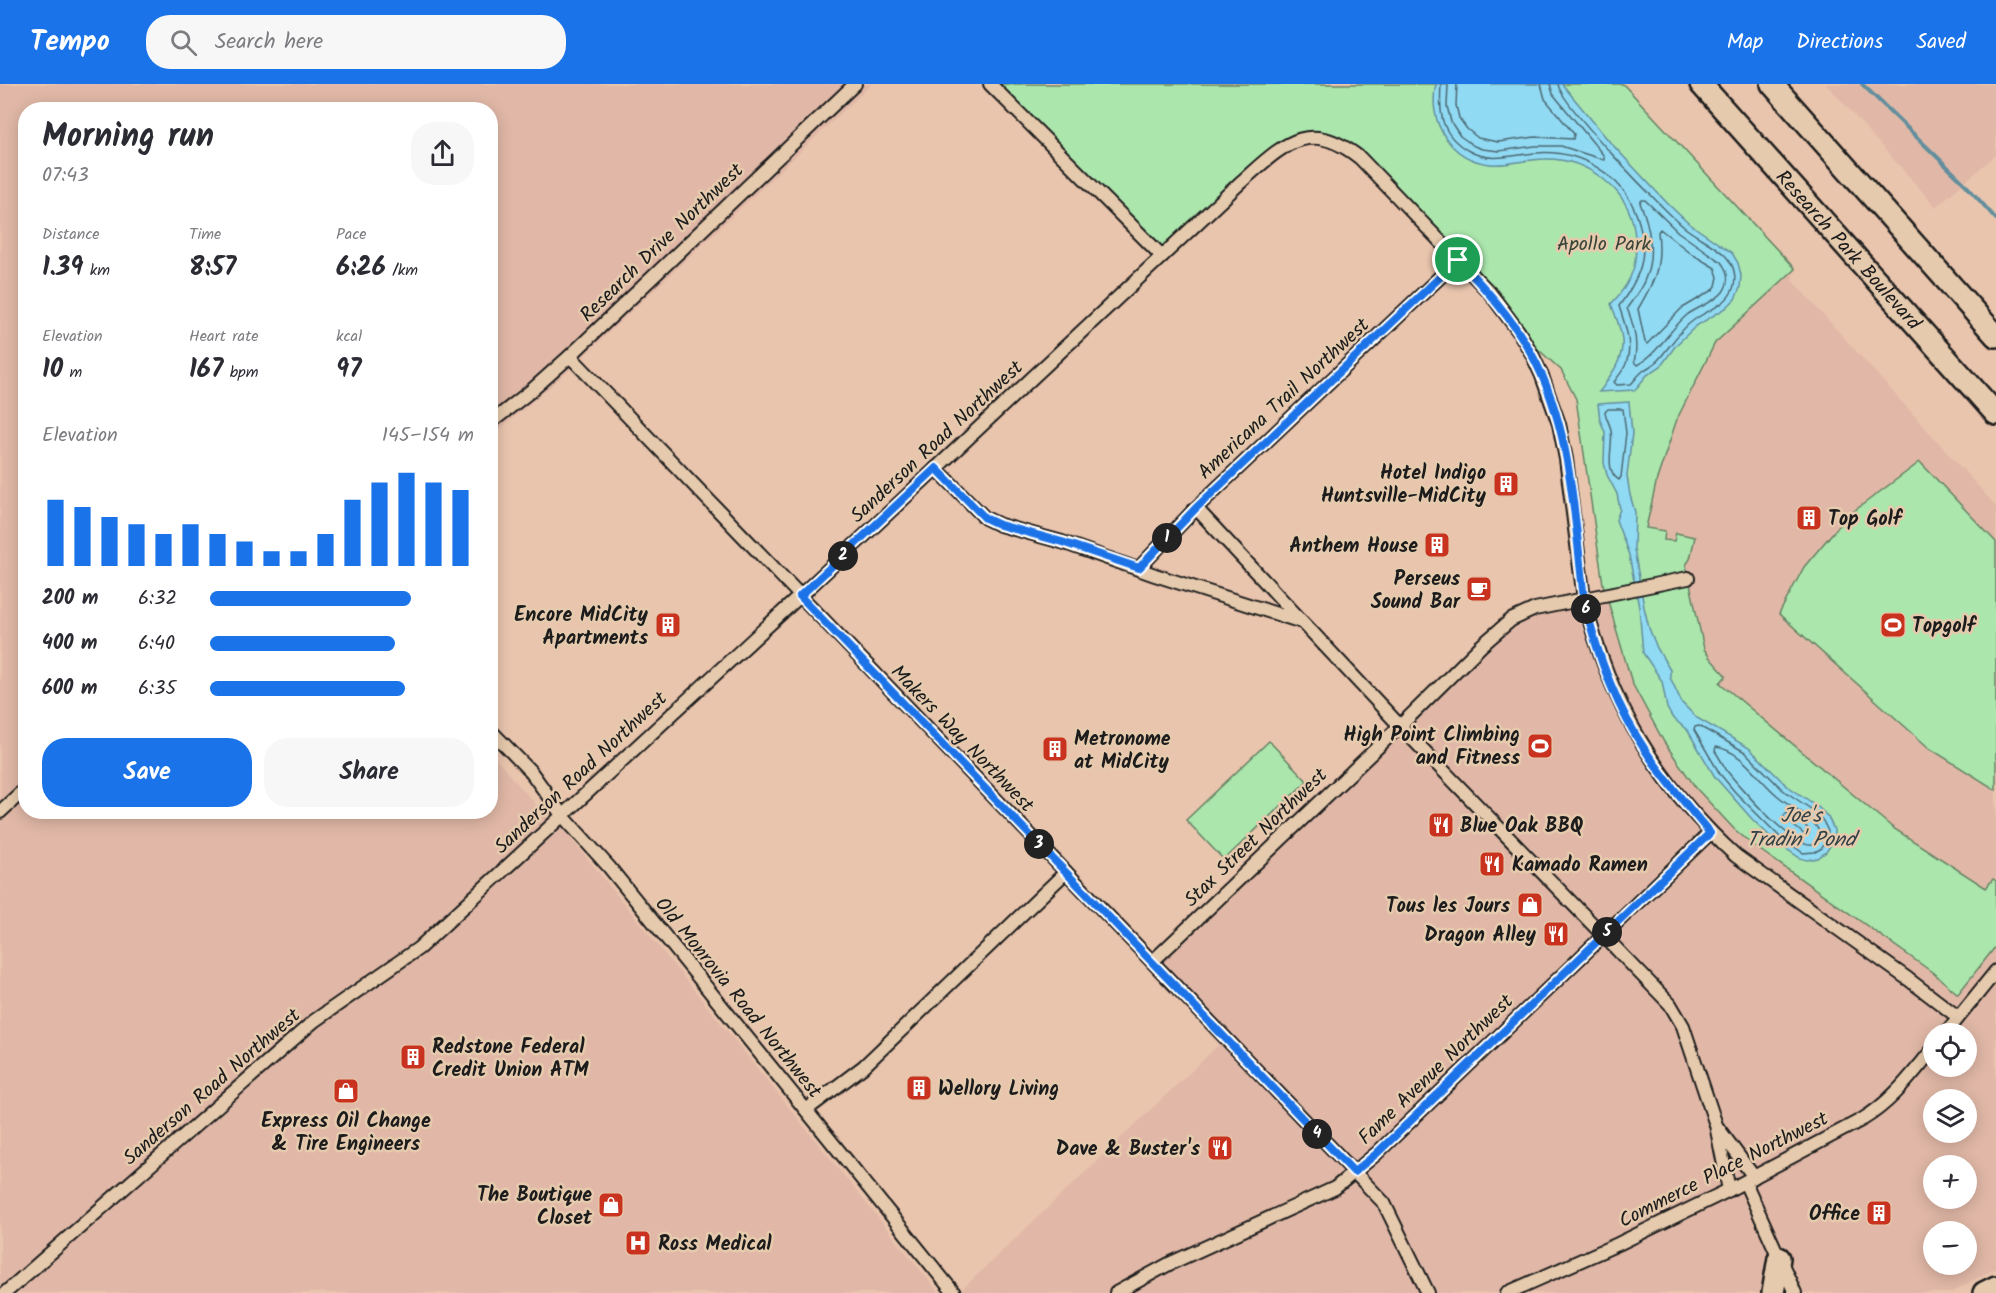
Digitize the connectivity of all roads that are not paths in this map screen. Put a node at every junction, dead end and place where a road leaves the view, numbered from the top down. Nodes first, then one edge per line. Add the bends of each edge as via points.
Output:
1 (855, 84) edge
2 (990, 84) edge
3 (1701, 84) edge
4 (1772, 84) edge
5 (1162, 256) junction
6 (1458, 260) junction
7 (1996, 336) edge
8 (570, 356) junction
9 (1996, 414) edge
10 (498, 417) edge
11 (936, 468) junction
12 (1196, 508) junction
13 (1139, 568) junction
14 (1688, 578) dead end
15 (800, 596) junction
16 (1584, 599) junction
17 (1302, 622) junction
18 (1400, 726) junction
19 (498, 738) edge
20 (18, 795) edge
21 (0, 812) edge
22 (562, 815) junction
23 (1710, 833) junction
24 (1066, 872) junction
25 (1603, 936) junction
26 (1153, 961) junction
27 (1996, 971) edge
28 (1958, 1017) junction
29 (1953, 1023) edge
30 (1923, 1061) edge
31 (806, 1110) junction
32 (1716, 1125) junction
33 (1354, 1172) junction
34 (1750, 1180) junction
35 (1729, 1190) junction
36 (1779, 1258) junction
37 (1996, 1287) edge
38 (5, 1293) edge
39 (954, 1293) edge
40 (1116, 1293) edge
41 (1428, 1293) edge
42 (1507, 1293) edge
43 (1773, 1293) edge
44 (1795, 1293) edge
45 (1984, 1293) edge

1 - 8 street, Research Drive Northwest
2 - 5 street
3 - 9 highway, Research Park Boulevard
4 - 7 highway
5 - 6 street, Sanderson Road Northwest via 1278,149 1299,140 1322,138 1343,144 1360,158
5 - 11 street, Sanderson Road Northwest
6 - 12 street, Americana Trail Northwest
6 - 16 street, Sanderson Road Northwest via 1490,293 1519,332 1551,399 1566,459
8 - 10 street, Research Drive Northwest
8 - 15 street, Makers Way Northwest
11 - 13 street via 985,518
11 - 15 street, Sanderson Road Northwest
12 - 13 street, Americana Trail Northwest
12 - 17 street
13 - 17 street
14 - 16 street, Stax Street Northwest
15 - 22 street, Sanderson Road Northwest
15 - 24 street, Makers Way Northwest
16 - 18 street, Stax Street Northwest via 1534,609 1511,620
16 - 23 street, Sanderson Road Northwest via 1602,661 1629,723 1670,785
17 - 18 street
18 - 25 street
18 - 26 street, Stax Street Northwest
19 - 22 street, Old Monrovia Road Northwest via 531,772
20 - 21 street
22 - 31 street, Old Monrovia Road Northwest via 609,867
22 - 38 street, Sanderson Road Northwest via 419,948 314,1021
23 - 25 street, Fame Avenue Northwest
23 - 28 street, Sanderson Road Northwest via 1764,877
24 - 26 street, Makers Way Northwest
24 - 31 street via 863,1067
25 - 32 street via 1677,1014
25 - 33 street, Fame Avenue Northwest
26 - 33 street, Makers Way Northwest
27 - 28 street
28 - 29 street
30 - 34 street, Commerce Place Northwest via 1877,1111
31 - 39 street, Old Monrovia Road Northwest
32 - 34 street
32 - 35 street
33 - 40 street, Fame Avenue Northwest via 1335,1188 1169,1264
33 - 41 street, Makers Way Northwest via 1384,1203
34 - 35 street, Commerce Place Northwest
34 - 36 street
35 - 42 street, Commerce Place Northwest
36 - 43 highway
36 - 44 street
37 - 45 highway

